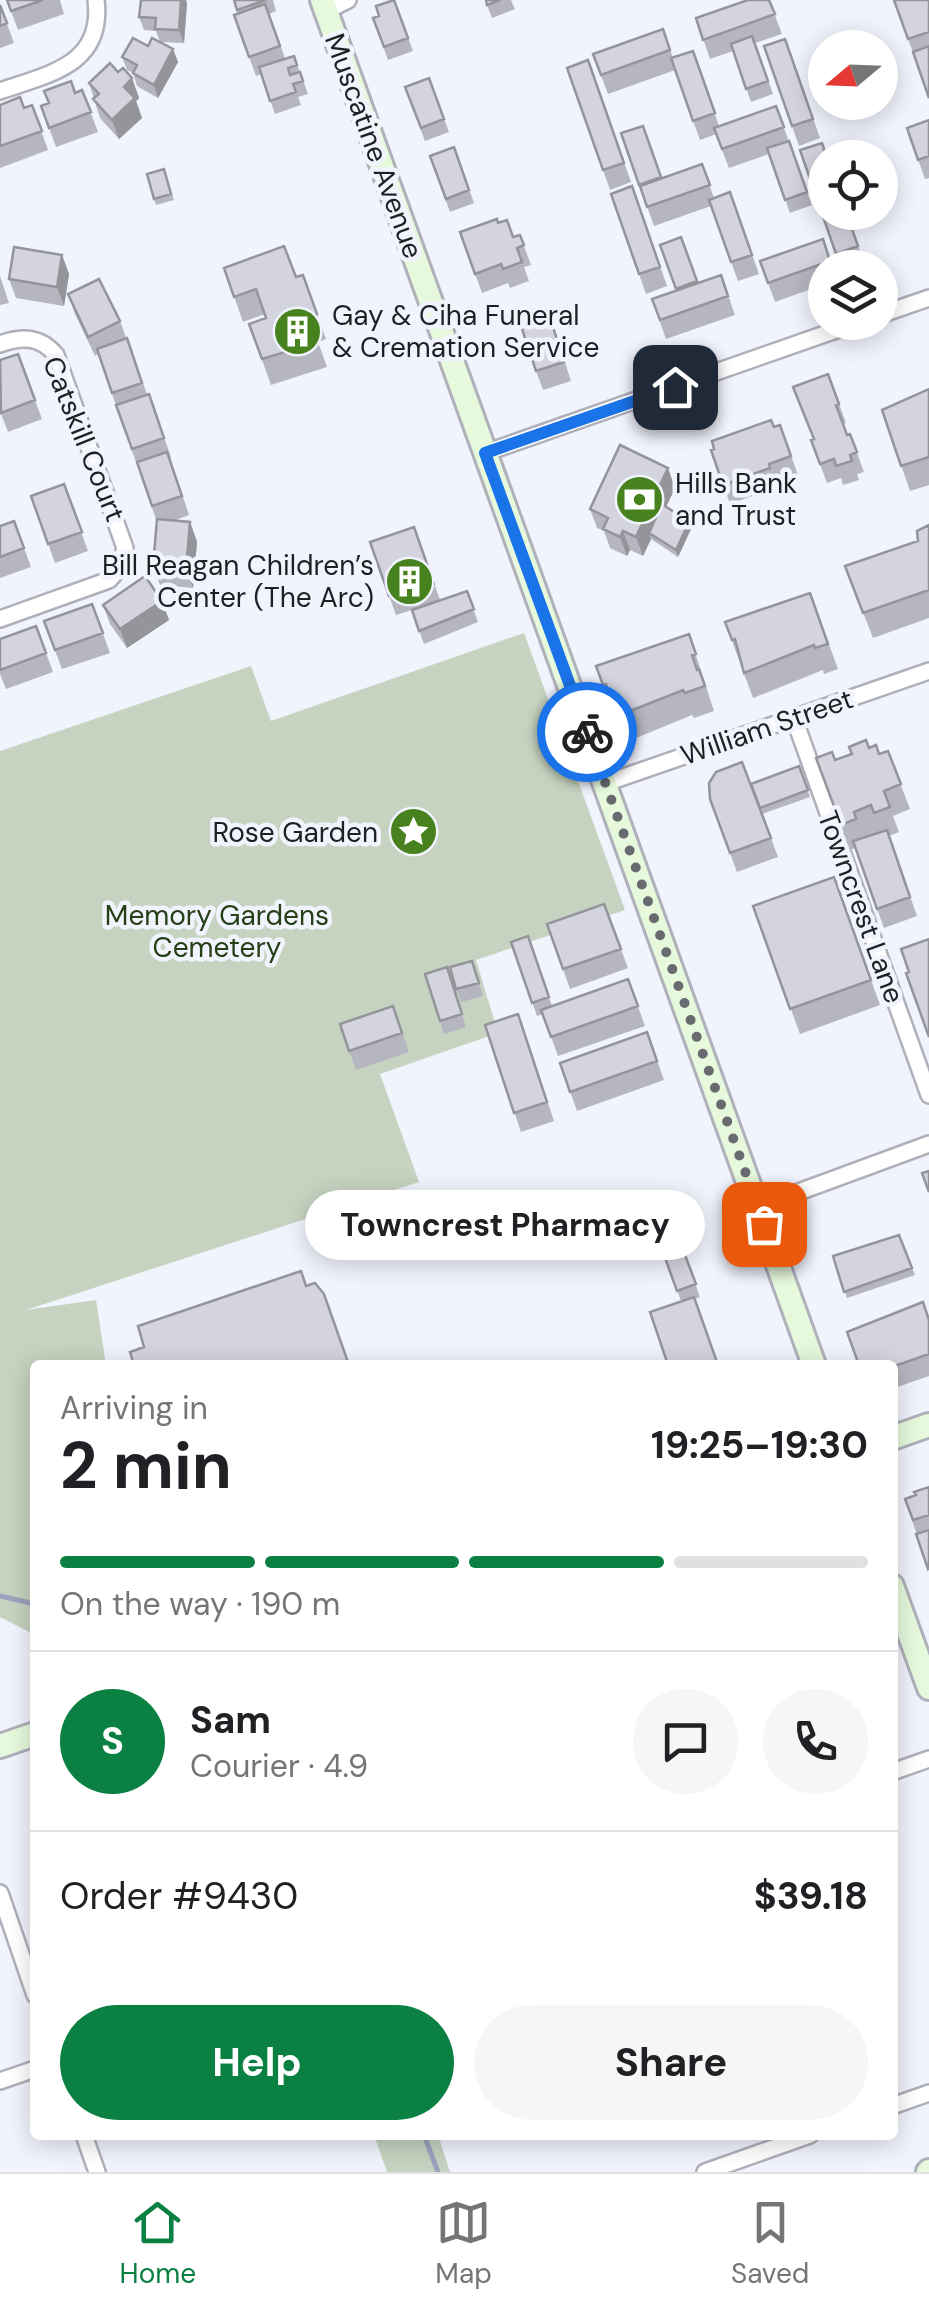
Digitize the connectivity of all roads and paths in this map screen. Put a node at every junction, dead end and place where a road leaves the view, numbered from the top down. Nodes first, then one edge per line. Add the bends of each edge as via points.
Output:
1 (96, 0) edge
2 (348, 0) edge
3 (324, 5) edge
4 (0, 91) edge
5 (929, 298) edge
6 (898, 309) edge
7 (808, 340) edge
8 (0, 344) edge
9 (485, 453) junction
10 (0, 619) edge
11 (929, 672) edge
12 (794, 718) junction
13 (606, 783) junction
14 (929, 1095) edge
15 (929, 1144) edge
16 (758, 1206) junction
17 (812, 1360) edge
18 (929, 1425) edge
19 (898, 1436) edge
20 (898, 1603) edge
21 (929, 1688) edge
22 (30, 1736) edge
23 (0, 1746) edge
24 (929, 1760) edge
25 (898, 1770) edge
26 (0, 1893) edge
27 (30, 1980) edge
28 (30, 2071) edge
29 (0, 2081) edge
30 (929, 2093) edge
31 (898, 2104) edge
32 (86, 2140) edge
33 (754, 2140) edge
34 (796, 2140) edge
35 (758, 2153) junction
36 (97, 2172) edge
37 (705, 2172) edge

1 - 4 street via 97,24 78,59
2 - 3 street
3 - 9 main road, Muscatine Avenue
5 - 6 street
7 - 9 street
8 - 10 street, Catskill Court via 26,338 56,355 125,548 109,580
9 - 13 main road, Muscatine Avenue
11 - 12 street, William Street
12 - 13 street, William Street
12 - 14 street, Towncrest Lane
13 - 16 main road, Muscatine Avenue
15 - 16 street
16 - 17 main road, Muscatine Avenue
18 - 19 main road
20 - 21 main road
22 - 23 main road
24 - 25 street
26 - 27 street
28 - 29 street
30 - 31 street
32 - 36 street
33 - 35 street
34 - 35 street
35 - 37 street

